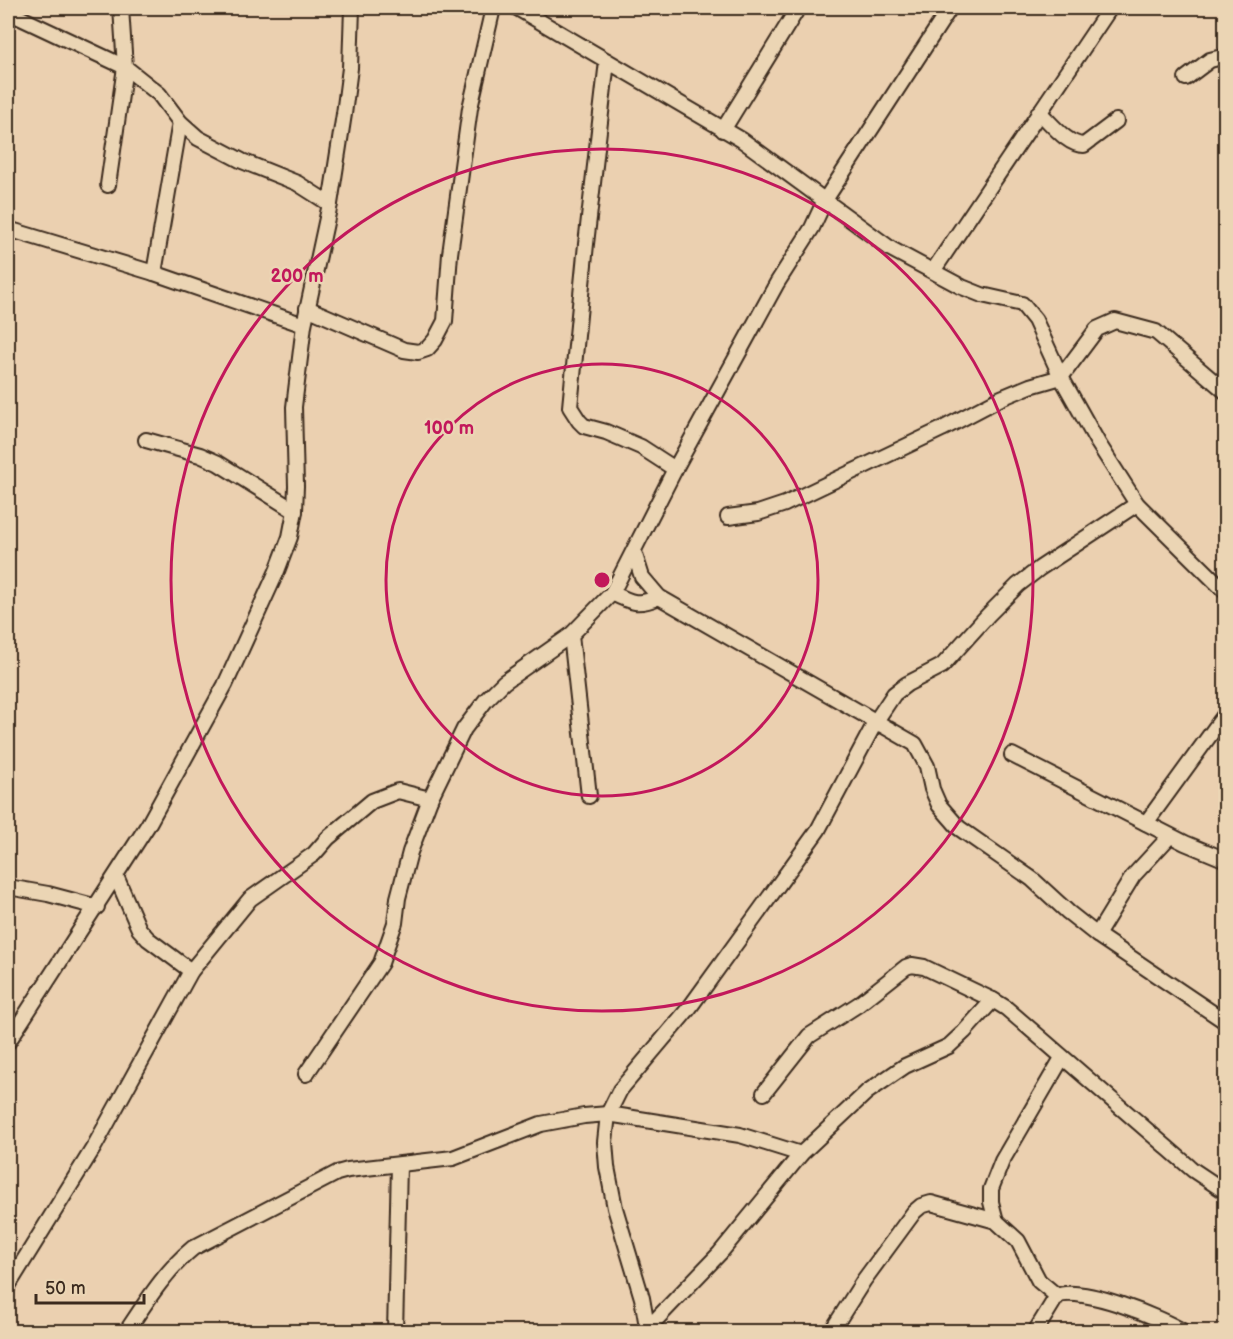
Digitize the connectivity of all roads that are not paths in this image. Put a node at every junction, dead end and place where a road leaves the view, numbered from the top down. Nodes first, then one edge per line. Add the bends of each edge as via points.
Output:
1 (121, 8) edge
2 (352, 8) edge
3 (493, 8) edge
4 (517, 8) edge
5 (798, 8) edge
6 (950, 8) edge
7 (1110, 8) edge
8 (8, 12) edge
9 (1226, 56) edge
10 (607, 61) junction
11 (125, 67) junction
12 (1186, 78) dead end
13 (1039, 112) junction
14 (1116, 121) dead end
15 (180, 122) junction
16 (723, 130) junction
17 (108, 185) dead end
18 (825, 200) junction
19 (330, 204) junction
20 (8, 229) edge
21 (933, 271) junction
22 (154, 273) junction
23 (307, 308) junction
24 (304, 325) junction
25 (1060, 377) junction
26 (1226, 392) edge
27 (146, 440) dead end
28 (675, 469) junction
29 (1137, 504) junction
30 (295, 511) junction
31 (728, 517) dead end
32 (634, 552) junction
33 (1226, 592) edge
34 (612, 593) junction
35 (660, 597) junction
36 (571, 635) junction
37 (1226, 713) edge
38 (876, 721) junction
39 (1012, 756) dead end
40 (589, 796) dead end
41 (430, 799) junction
42 (1146, 823) junction
43 (1170, 836) junction
44 (1226, 860) edge
45 (116, 876) junction
46 (8, 887) edge
47 (97, 907) junction
48 (1097, 936) junction
49 (191, 971) junction
50 (993, 999) junction
51 (1226, 1022) edge
52 (8, 1042) edge
53 (1062, 1058) junction
54 (306, 1074) dead end
55 (764, 1093) dead end
56 (608, 1114) junction
57 (801, 1154) junction
58 (399, 1165) junction
59 (1226, 1192) edge
60 (996, 1221) junction
61 (8, 1286) edge
62 (1057, 1296) junction
63 (648, 1330) edge
64 (126, 1332) edge
65 (395, 1332) edge
66 (831, 1332) edge
67 (1035, 1332) edge
68 (1184, 1332) edge

1 - 11 street
2 - 19 street via 350,69
3 - 23 street via 470,108 445,321 435,340 418,352 404,350
4 - 10 street
5 - 16 street
6 - 18 street
7 - 13 street
8 - 11 street
9 - 12 street via 1210,60
10 - 16 street
10 - 28 street via 570,407 584,426 641,447
11 - 15 street via 159,94
11 - 17 street
13 - 14 street via 1079,145
13 - 21 street
15 - 19 street via 198,138 297,183
15 - 22 street
16 - 18 street
18 - 21 street via 891,249
18 - 28 street
19 - 23 street
20 - 22 street
21 - 25 street via 982,295 1022,304 1035,320
22 - 24 street
23 - 24 street
24 - 30 street via 294,407
25 - 26 street via 1097,329 1115,321 1156,332
25 - 29 street
25 - 31 street via 1001,398 785,504
27 - 30 street via 218,463
28 - 32 street
29 - 33 street
29 - 38 street via 1018,585 942,666 894,694
30 - 45 street via 277,570 225,685
32 - 34 street
32 - 35 street via 642,577
34 - 35 street via 636,603
34 - 36 street
35 - 38 street
36 - 40 street
36 - 41 street via 504,682 486,700 464,729
37 - 42 street
38 - 48 street via 915,744 927,766 939,805 959,828 1032,879
38 - 56 street via 818,830 690,1007 620,1090
39 - 42 street
41 - 49 street via 398,791 372,801 314,854 250,899
41 - 54 street via 410,852 395,923 381,963
42 - 43 street
43 - 44 street
43 - 48 street via 1133,876
45 - 47 street
45 - 49 street via 139,929
46 - 47 street
47 - 52 street
48 - 51 street
49 - 61 street via 94,1148
50 - 53 street
50 - 55 street via 924,967 906,967 810,1036
50 - 57 street via 949,1046 905,1066 867,1092
53 - 59 street via 1193,1170
53 - 60 street via 1002,1161 991,1189
56 - 57 street via 740,1135
56 - 58 street via 541,1124 465,1155
56 - 63 street via 605,1142 610,1188
57 - 63 street via 720,1252
58 - 64 street via 337,1173 193,1248 163,1278
58 - 65 street
60 - 62 street via 1018,1241 1039,1281
60 - 66 street via 931,1203 921,1206 864,1280
62 - 67 street
62 - 68 street via 1069,1293 1104,1300 1145,1313

